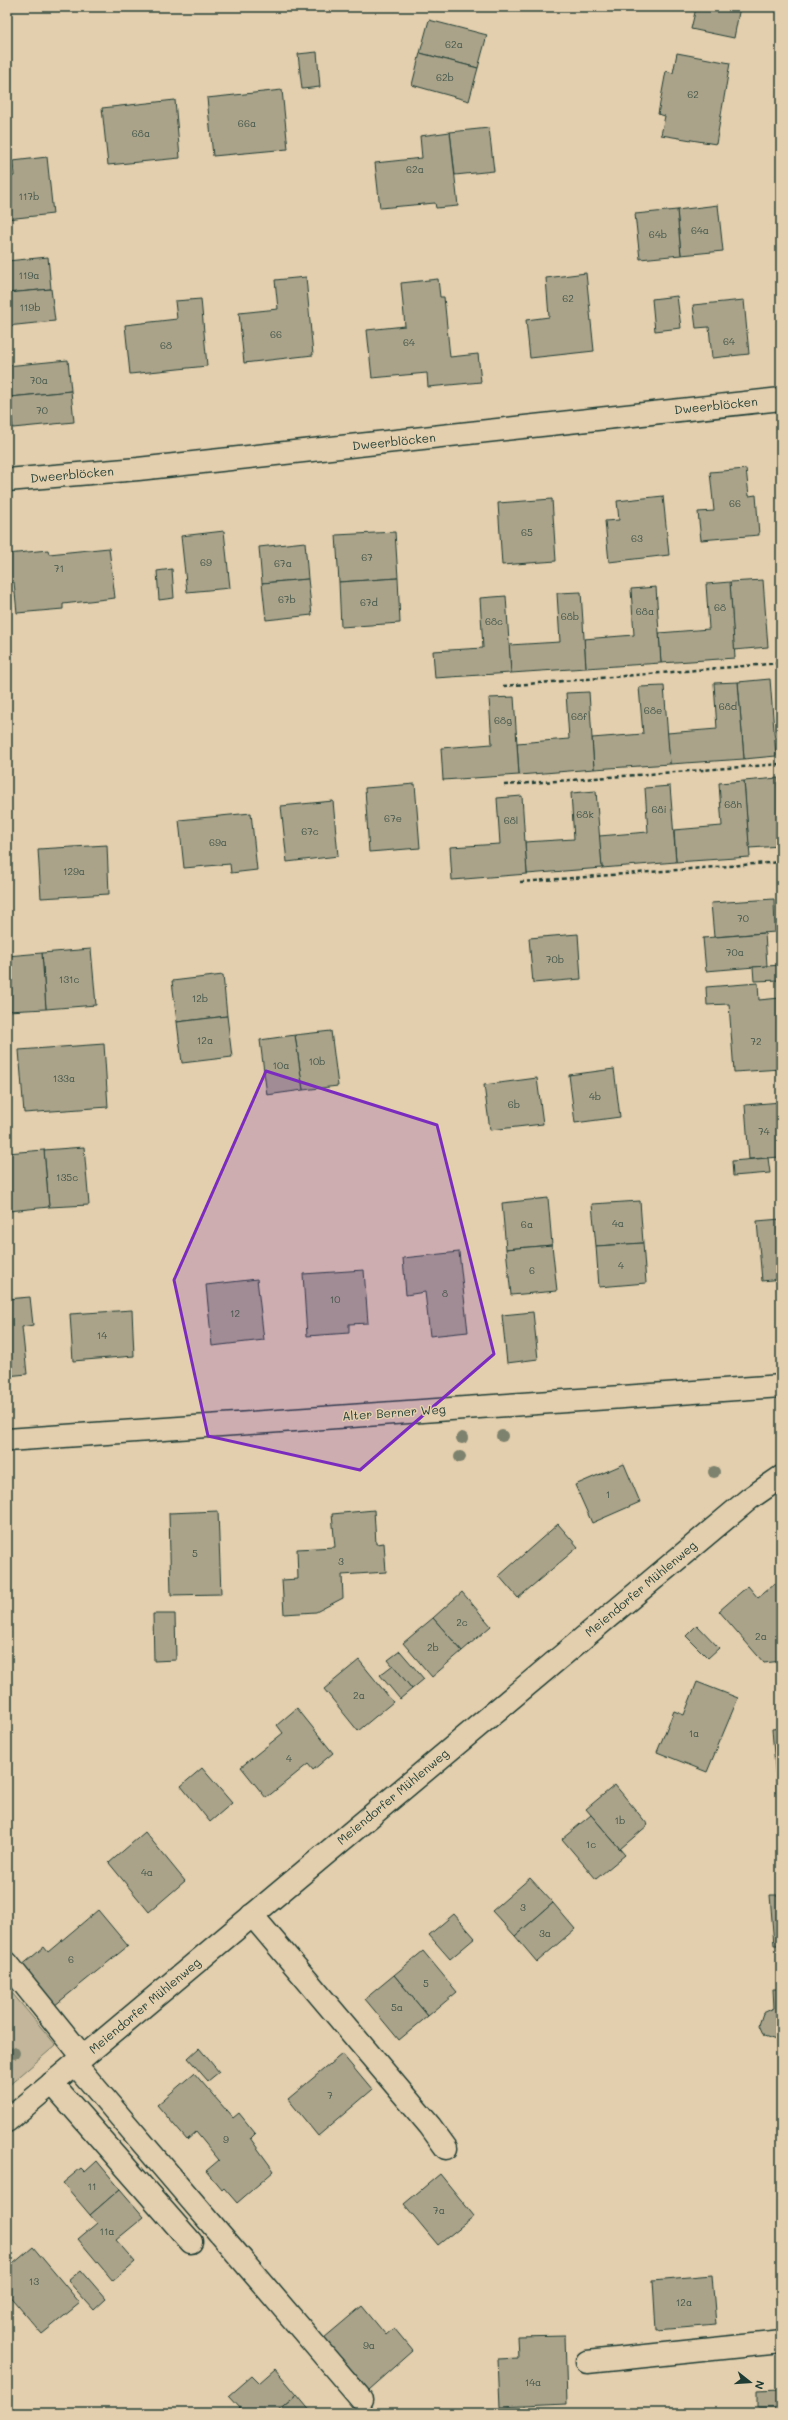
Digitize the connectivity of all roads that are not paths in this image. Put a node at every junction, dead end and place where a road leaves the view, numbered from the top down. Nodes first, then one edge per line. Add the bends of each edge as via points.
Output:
1 (781, 399) edge
2 (7, 480) edge
3 (781, 1386) edge
4 (7, 1440) edge
5 (781, 1477) edge
6 (252, 1915) junction
7 (7, 1963) edge
8 (79, 2060) junction
9 (52, 2083) junction
10 (7, 2122) edge
11 (446, 2148) dead end
12 (191, 2242) dead end
13 (781, 2342) edge
14 (587, 2362) dead end
15 (361, 2399) dead end

1 - 2 street, Dweerblöcken via 162,467
3 - 4 street, Alter Berner Weg
5 - 6 street, Meiendorfer Mühlenweg via 749,1499
6 - 8 street, Meiendorfer Mühlenweg
6 - 11 street
7 - 8 street
8 - 9 street, Meiendorfer Mühlenweg
8 - 15 street
9 - 10 street, Meiendorfer Mühlenweg
9 - 12 street
13 - 14 street

